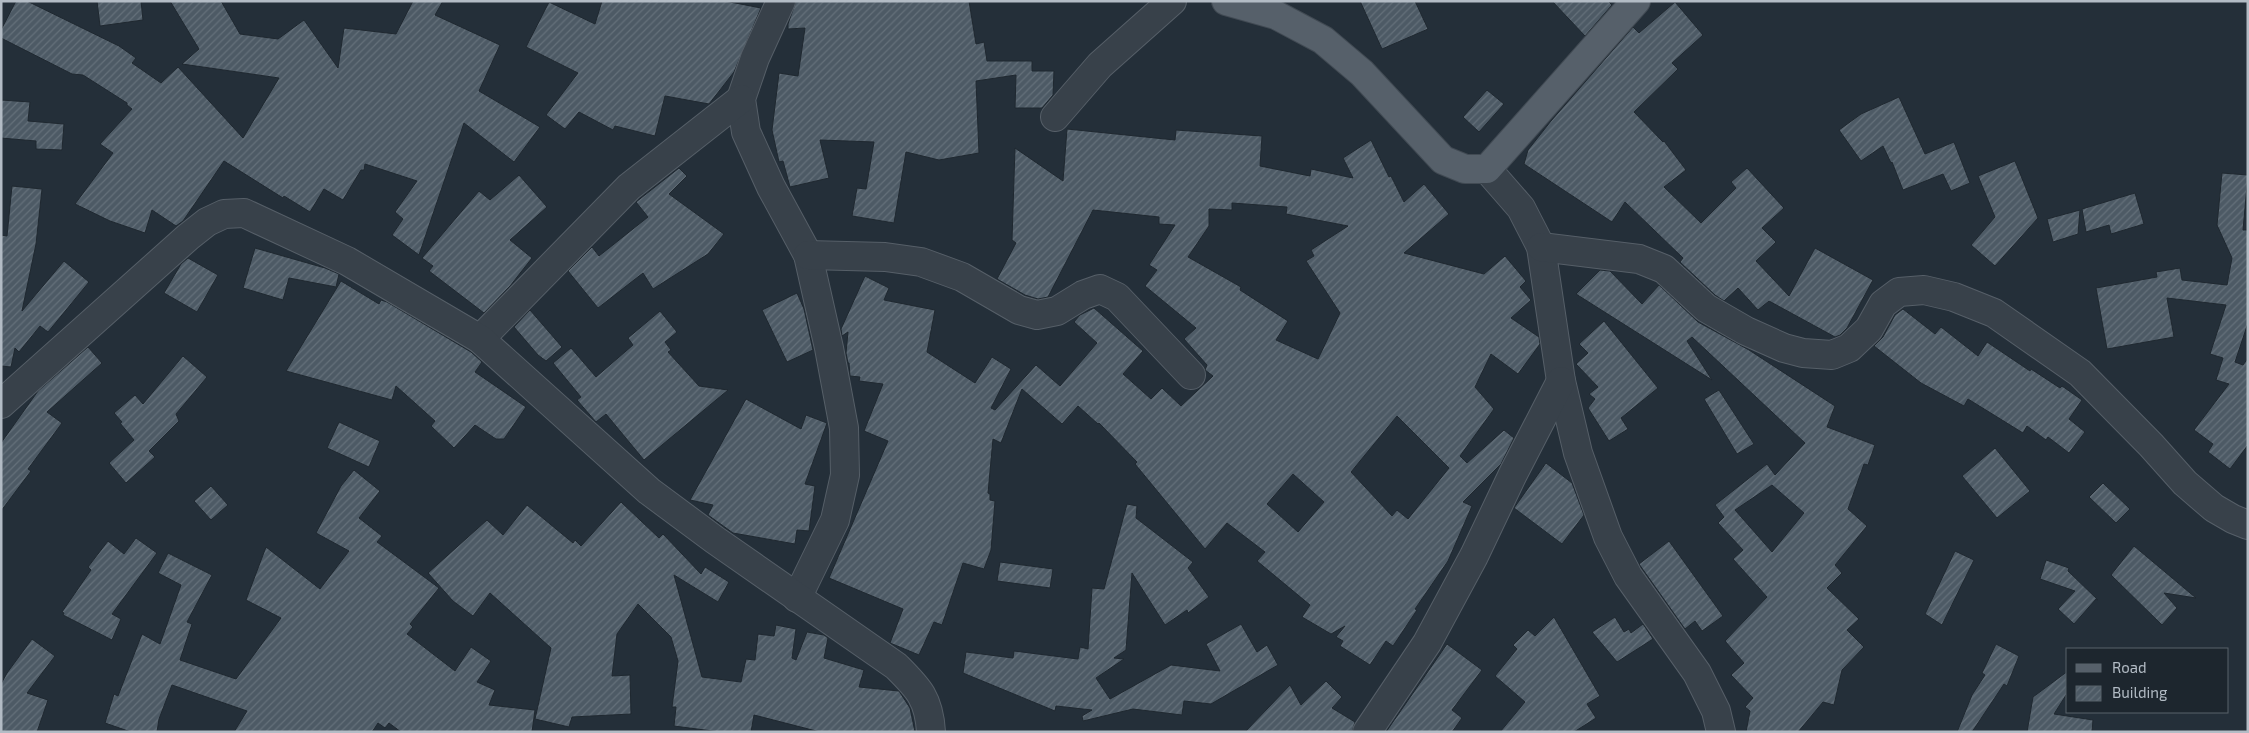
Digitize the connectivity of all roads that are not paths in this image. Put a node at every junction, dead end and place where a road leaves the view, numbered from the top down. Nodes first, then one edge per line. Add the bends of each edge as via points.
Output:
1 (781, 1) edge
2 (1172, 1) edge
3 (1226, 1) edge
4 (1636, 1) edge
5 (1277, 8) edge
6 (741, 99) junction
7 (1055, 117) dead end
8 (1487, 169) junction
9 (1541, 247) junction
10 (808, 255) junction
11 (480, 339) junction
12 (1191, 375) dead end
13 (1561, 381) junction
14 (1, 404) edge
15 (2248, 525) edge
16 (797, 598) junction
17 (931, 732) edge
18 (1367, 732) edge
19 (1721, 732) edge

1 - 6 street via 755,58
2 - 7 street via 1100,65
3 - 5 main road
4 - 8 main road
5 - 8 main road via 1323,40 1362,73 1443,160 1465,169
6 - 10 street via 746,132
6 - 11 street via 630,187
8 - 9 street via 1521,208
9 - 13 street
9 - 15 street via 1640,259 1664,269 1706,308 1746,331 1803,353 1832,355 1850,348 1869,329 1883,304 1899,292 1924,290 1954,297 1994,313 2080,373 2185,483 2214,508
10 - 12 street via 885,257 922,262 962,277 1019,310 1037,315 1056,311 1082,295 1100,289 1117,297
10 - 16 street via 844,428 845,475 835,520
11 - 14 street via 347,262 262,220 244,213 224,214 188,237
11 - 16 street via 649,491
13 - 18 street via 1427,643
13 - 19 street via 1578,453 1608,537 1628,576 1697,673 1716,711
16 - 17 street via 902,672 920,690

